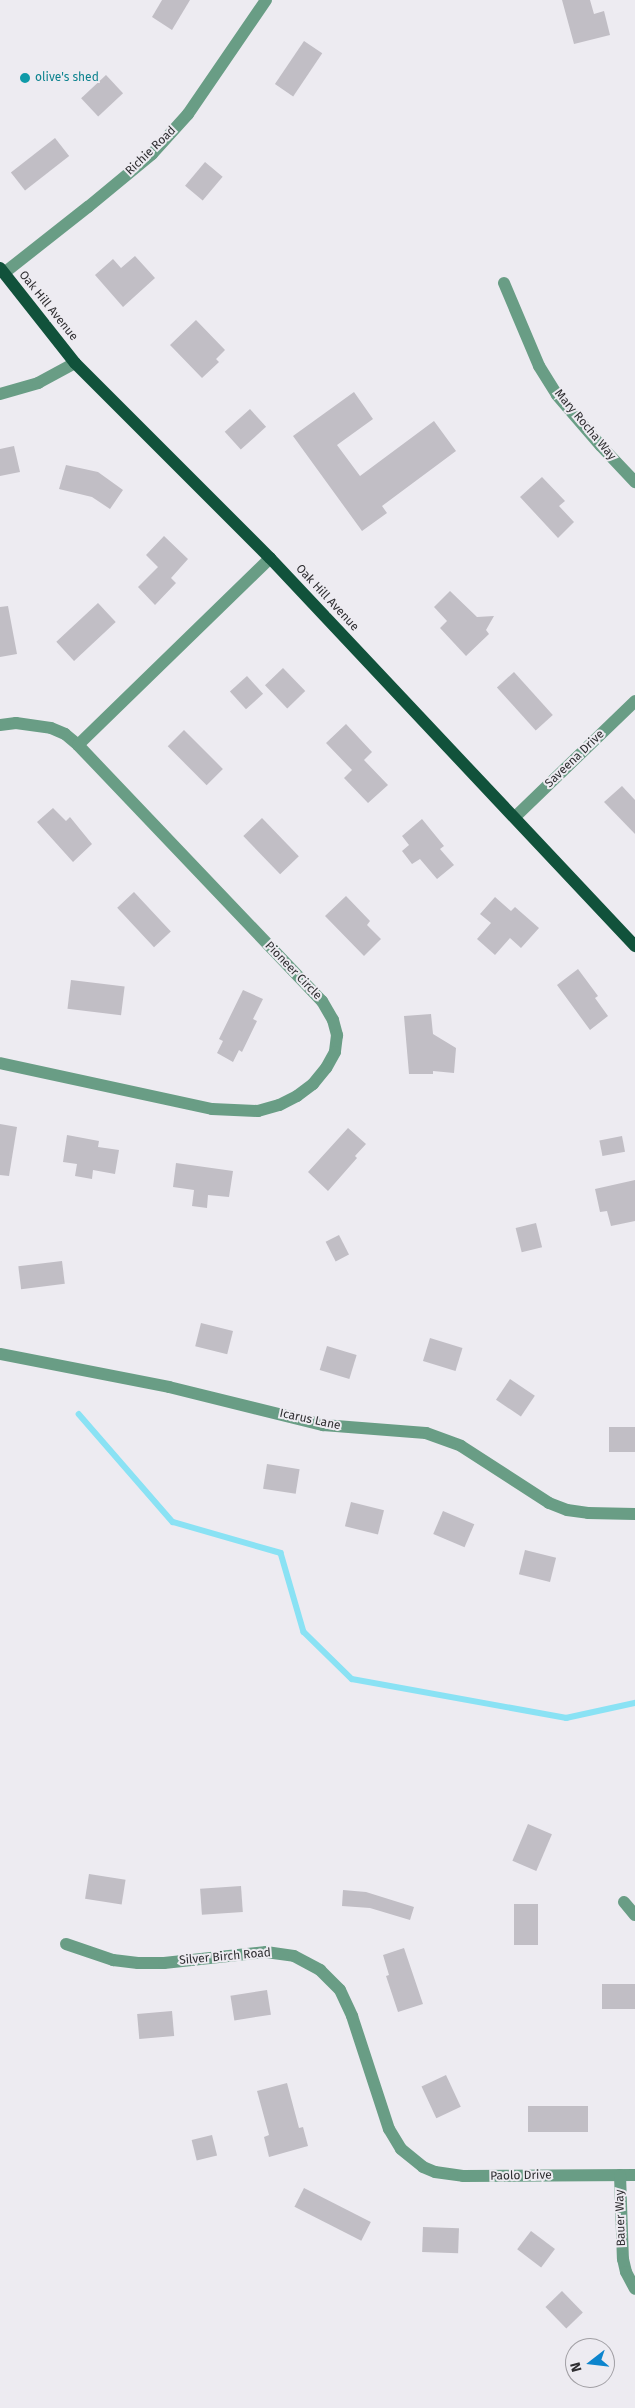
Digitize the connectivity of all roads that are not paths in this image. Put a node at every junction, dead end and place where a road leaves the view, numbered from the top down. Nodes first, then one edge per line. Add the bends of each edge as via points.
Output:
1 (266, 0) edge
2 (2, 271) edge
3 (504, 282) dead end
4 (76, 363) junction
5 (0, 394) edge
6 (635, 482) edge
7 (270, 558) junction
8 (635, 701) edge
9 (0, 725) edge
10 (78, 745) junction
11 (515, 817) junction
12 (635, 946) edge
13 (0, 1063) edge
14 (0, 1354) edge
15 (635, 1514) edge
16 (624, 1902) dead end
17 (635, 1915) edge
18 (66, 1944) dead end
19 (412, 2159) joint
20 (620, 2175) junction
21 (635, 2175) edge
22 (635, 2289) edge

1 - 2 street, Richie Road via 188,114 152,154
2 - 4 main road, Oak Hill Avenue
3 - 6 street, Mary Rocha Way via 539,366 557,395
4 - 5 street via 38,383
4 - 7 main road, Oak Hill Avenue
7 - 10 street
7 - 11 main road, Oak Hill Avenue
8 - 11 street, Saveena Drive
9 - 10 street, Pioneer Circle via 16,723 51,728
10 - 13 street, Pioneer Circle via 322,1001 337,1035 335,1052 313,1084 297,1096 265,1109 237,1111 212,1109
11 - 12 main road, Oak Hill Avenue
14 - 15 street, Icarus Lane via 169,1387 323,1425 426,1433 460,1446 548,1503 566,1510
16 - 17 street
18 - 19 street, Silver Birch Road via 113,1960 138,1963 266,1952 294,1956 309,1963 332,1980 346,2002 384,2119 394,2139
19 - 20 street, Paolo Drive via 435,2172 463,2176
20 - 21 street, Paolo Drive
20 - 22 street, Bauer Way via 623,2259

